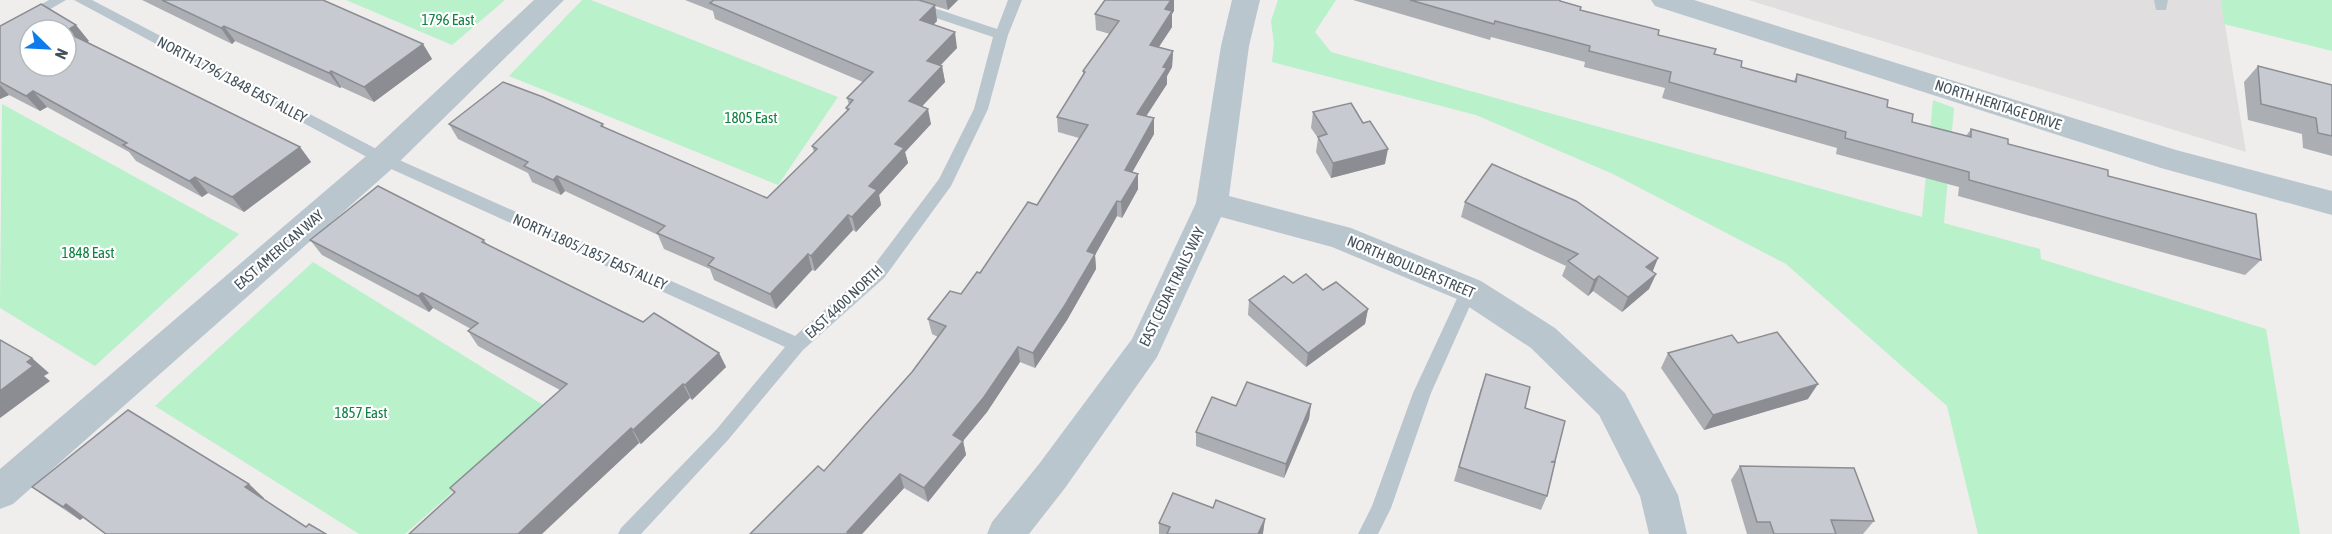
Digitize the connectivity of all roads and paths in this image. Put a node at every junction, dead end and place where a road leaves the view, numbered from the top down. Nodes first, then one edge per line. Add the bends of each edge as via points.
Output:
1 (59, 0) edge
2 (81, 0) edge
3 (550, 0) edge
4 (896, 0) edge
5 (1015, 0) edge
6 (1246, 0) edge
7 (1665, 0) edge
8 (0, 33) edge
9 (1000, 35) junction
10 (383, 159) junction
11 (1212, 203) junction
12 (2332, 204) edge
13 (1469, 290) junction
14 (797, 345) junction
15 (0, 492) edge
16 (628, 534) edge
17 (1006, 534) edge
18 (1368, 534) edge
19 (1668, 534) edge

1 - 8 lane
2 - 10 lane, NORTH 1796/1848 EAST ALLEY
3 - 10 street, EAST AMERICAN WAY
4 - 9 lane
5 - 9 lane, EAST 4400 NORTH
6 - 11 street, EAST CEDAR TRAILS WAY via 1235,46
7 - 12 street, NORTH HERITAGE DRIVE via 2172,160
9 - 14 lane, EAST 4400 NORTH via 981,109 945,182 878,273
10 - 14 lane, NORTH 1805/1857 EAST ALLEY
10 - 15 street, EAST AMERICAN WAY
11 - 13 street, NORTH BOULDER STREET via 1340,237
11 - 17 street, EAST CEDAR TRAILS WAY via 1145,347
13 - 18 lane via 1422,393
13 - 19 street, NORTH BOULDER STREET via 1544,338 1612,404 1659,495
14 - 16 lane, EAST 4400 NORTH via 722,435

